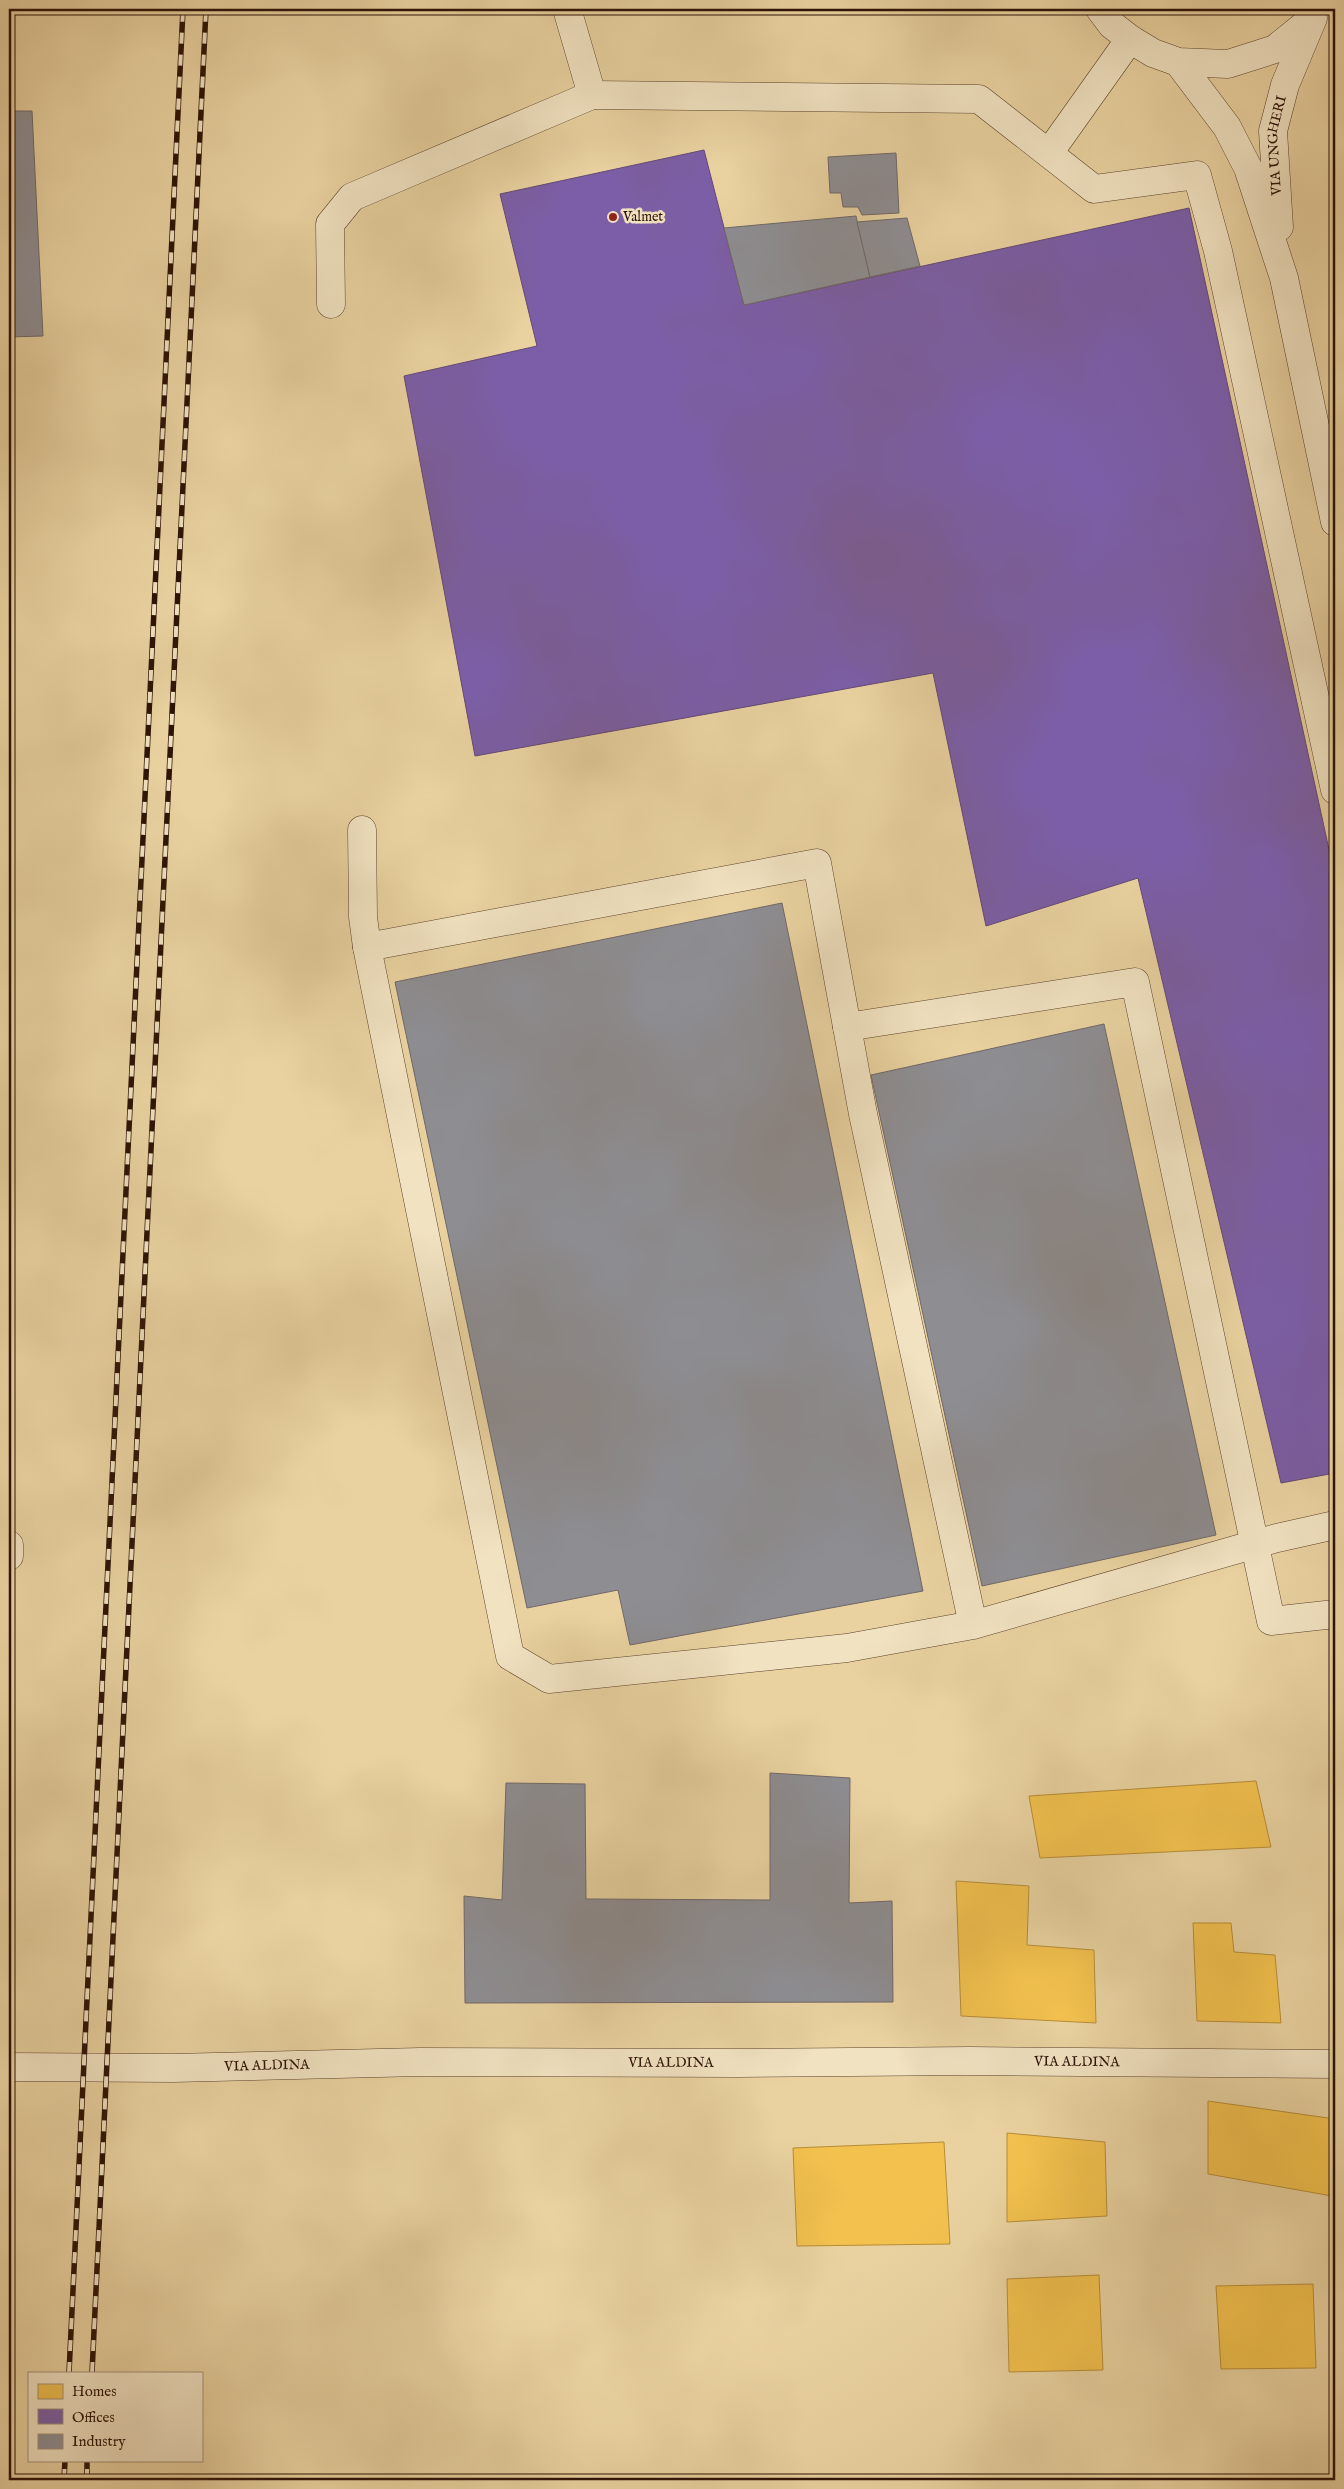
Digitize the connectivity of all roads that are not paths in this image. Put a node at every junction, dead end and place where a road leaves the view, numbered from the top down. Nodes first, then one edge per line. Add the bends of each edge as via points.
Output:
1 (567, 9) edge
2 (1100, 9) edge
3 (1316, 13) edge
4 (1130, 39) junction
5 (1178, 62) junction
6 (592, 96) junction
7 (1049, 153) junction
8 (1284, 278) junction
9 (330, 304) dead end
10 (1335, 522) edge
11 (1335, 790) edge
12 (362, 830) dead end
13 (367, 948) junction
14 (847, 1028) junction
15 (1335, 1525) edge
16 (1255, 1544) junction
17 (9, 1545) edge
18 (9, 1556) edge
19 (1335, 1614) edge
20 (973, 1625) junction
21 (1335, 2064) edge
22 (9, 2067) edge

1 - 6 street
2 - 4 street
3 - 5 street via 1275,49 1228,64
3 - 8 street, VIA UNGHERI via 1285,85 1274,131
4 - 5 street via 1153,53
4 - 7 street
5 - 8 street, VIA UNGHERI via 1227,127 1248,168
6 - 7 street via 979,99
6 - 9 street via 352,197 330,224
7 - 11 street via 1094,189 1197,175 1218,251
8 - 10 street, VIA UNGHERI
12 - 13 street via 363,917
13 - 14 street via 817,863
13 - 20 street via 510,1656 548,1679 847,1648
14 - 16 street via 1135,982
14 - 20 street
15 - 16 street
16 - 19 street via 1272,1621
16 - 20 street
17 - 18 street
21 - 22 street, VIA ALDINA via 420,2062 173,2068

